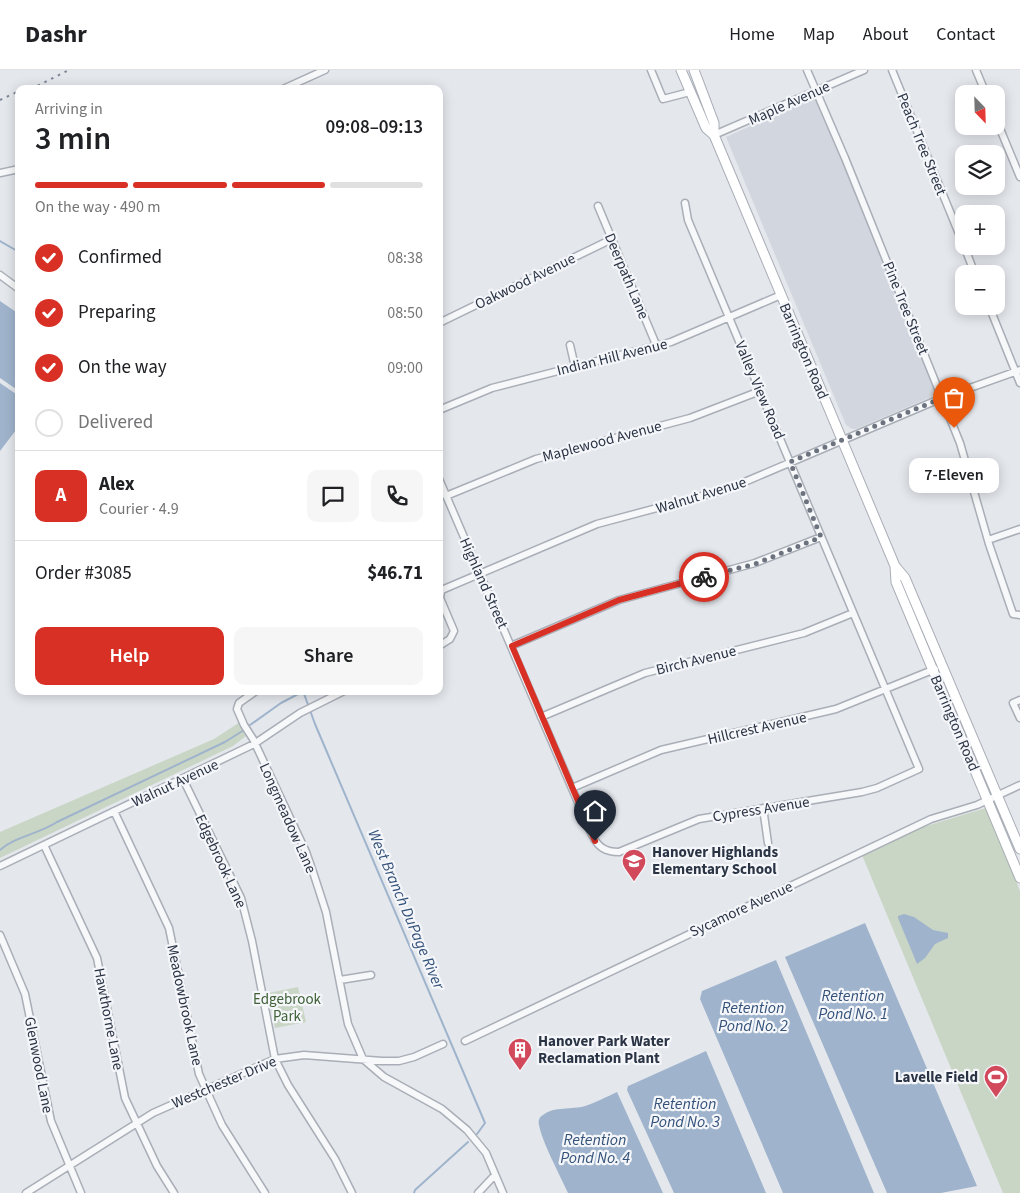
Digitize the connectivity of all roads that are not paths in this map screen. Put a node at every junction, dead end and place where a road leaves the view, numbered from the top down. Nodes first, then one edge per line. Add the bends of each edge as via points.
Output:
1 (325, 70) edge
2 (651, 70) edge
3 (681, 70) edge
4 (694, 70) edge
5 (807, 70) edge
6 (864, 70) edge
7 (892, 70) edge
8 (976, 70) edge
9 (292, 85) edge
10 (982, 85) edge
11 (817, 91) junction
12 (690, 92) junction
13 (1003, 135) edge
14 (714, 136) junction
15 (15, 170) edge
16 (0, 173) edge
17 (1020, 177) edge
18 (685, 203) dead end
19 (598, 206) dead end
20 (955, 224) edge
21 (612, 239) junction
22 (0, 275) edge
23 (15, 286) edge
24 (781, 295) junction
25 (993, 315) edge
26 (729, 318) junction
27 (443, 321) edge
28 (570, 345) dead end
29 (657, 347) junction
30 (575, 367) junction
31 (1018, 371) edge
32 (1020, 383) edge
33 (760, 391) junction
34 (942, 398) junction
35 (443, 408) edge
36 (842, 440) junction
37 (790, 462) junction
38 (443, 489) edge
39 (446, 496) junction
40 (1020, 529) edge
41 (821, 537) junction
42 (988, 540) junction
43 (895, 566) junction
44 (479, 574) junction
45 (443, 590) edge
46 (443, 605) edge
47 (853, 613) junction
48 (1016, 614) edge
49 (443, 643) edge
50 (512, 646) junction
51 (942, 665) junction
52 (933, 670) junction
53 (885, 689) junction
54 (251, 695) edge
55 (336, 695) edge
56 (1017, 702) edge
57 (542, 717) junction
58 (1020, 718) edge
59 (254, 744) junction
60 (919, 769) joint
61 (183, 780) junction
62 (1020, 785) edge
63 (572, 788) junction
64 (998, 795) junction
65 (987, 800) junction
66 (763, 808) junction
67 (114, 811) junction
68 (768, 843) dead end
69 (44, 845) junction
70 (604, 850) joint
71 (1020, 850) edge
72 (0, 866) edge
73 (1020, 878) edge
74 (0, 935) edge
75 (371, 975) dead end
76 (340, 980) junction
77 (465, 1041) dead end
78 (443, 1044) dead end
79 (276, 1059) junction
80 (363, 1059) junction
81 (205, 1089) junction
82 (136, 1123) junction
83 (70, 1166) junction
84 (495, 1175) junction
85 (26, 1193) edge
86 (81, 1193) edge
87 (174, 1193) edge
88 (265, 1193) edge
89 (352, 1193) edge
90 (478, 1193) edge
91 (503, 1193) edge

1 - 9 street
2 - 12 street via 663,99
3 - 12 main road, Barrington Road
4 - 14 main road, Barrington Road via 714,122
5 - 11 street, Pine Tree Street
6 - 11 street, Maple Avenue
7 - 20 street, Peach Tree Street
8 - 10 street
11 - 14 street, Maple Avenue
11 - 34 street, Pine Tree Street
12 - 14 main road, Barrington Road via 706,128
13 - 17 street
14 - 24 main road, Barrington Road
15 - 16 street
18 - 26 street, Valley View Road via 688,220
19 - 21 street, Deerpath Lane
21 - 27 street, Oakwood Avenue
21 - 29 street, Deerpath Lane
22 - 23 street
24 - 26 street, Indian Hill Avenue
24 - 36 main road, Barrington Road
25 - 31 street
26 - 29 street, Indian Hill Avenue
26 - 33 street, Valley View Road
28 - 30 street
29 - 30 street, Indian Hill Avenue
30 - 35 street, Indian Hill Avenue via 492,388
31 - 32 street
31 - 34 street, Walnut Avenue
33 - 37 street, Valley View Road
33 - 39 street, Maplewood Avenue via 698,416 536,459
34 - 36 street, Walnut Avenue
34 - 42 street, Pine Tree Street via 960,443
36 - 37 street, Walnut Avenue
36 - 43 main road, Barrington Road
37 - 41 street, Valley View Road
37 - 44 street, Walnut Avenue via 728,489 597,524
38 - 39 street, Highland Street
39 - 44 street, Highland Street
40 - 42 street
41 - 47 street, Valley View Road
41 - 50 street via 755,564 619,600
42 - 48 street, Pine Tree Street
43 - 51 main road, Barrington Road via 905,578
43 - 52 main road, Barrington Road via 896,582
44 - 45 street, Walnut Avenue
44 - 50 street, Highland Street
46 - 49 street, Walnut Avenue via 454,631
47 - 53 street, Valley View Road
47 - 57 street, Birch Avenue via 799,634 645,673
50 - 57 street, Highland Street
51 - 52 street, Hillcrest Avenue
51 - 64 main road, Barrington Road
52 - 53 street, Hillcrest Avenue
52 - 65 main road, Barrington Road
53 - 60 street, Valley View Road
53 - 63 street, Hillcrest Avenue via 836,709 661,750
54 - 59 street, Longmeadow Lane via 236,709
55 - 59 street, Walnut Avenue via 300,713
56 - 58 street
57 - 63 street, Highland Street
59 - 61 street, Walnut Avenue
59 - 76 street, Longmeadow Lane via 306,852 326,912
60 - 66 street, Cypress Avenue via 870,790
61 - 67 street, Walnut Avenue
61 - 79 street, Edgebrook Lane via 241,898
62 - 64 street, Sycamore Avenue
63 - 70 street, Highland Street via 595,841
64 - 65 street, Sycamore Avenue
64 - 71 main road, Barrington Road
65 - 73 main road, Barrington Road
65 - 77 street, Sycamore Avenue via 931,819
66 - 68 street
66 - 70 street, Cypress Avenue via 699,819 619,852
67 - 69 street, Walnut Avenue
67 - 81 street, Meadowbrook Lane via 169,928
69 - 72 street, Walnut Avenue
69 - 82 street, Hawthorne Lane via 97,958 122,1086
74 - 83 street, Glenwood Lane via 25,994 48,1111
75 - 76 street
76 - 80 street, Longmeadow Lane via 348,1024
78 - 80 street, Westchester Drive via 399,1061
79 - 80 street, Westchester Drive via 304,1055
79 - 81 street, Westchester Drive
79 - 89 street, Edgebrook Lane
80 - 84 street, Longmeadow Lane via 384,1077 452,1116 480,1144
81 - 82 street, Westchester Drive
81 - 88 street, Meadowbrook Lane via 222,1125
82 - 83 street, Westchester Drive
82 - 87 street, Hawthorne Lane via 156,1166
83 - 85 street, Westchester Drive
83 - 86 street, Glenwood Lane
84 - 90 street
84 - 91 street, Longmeadow Lane

